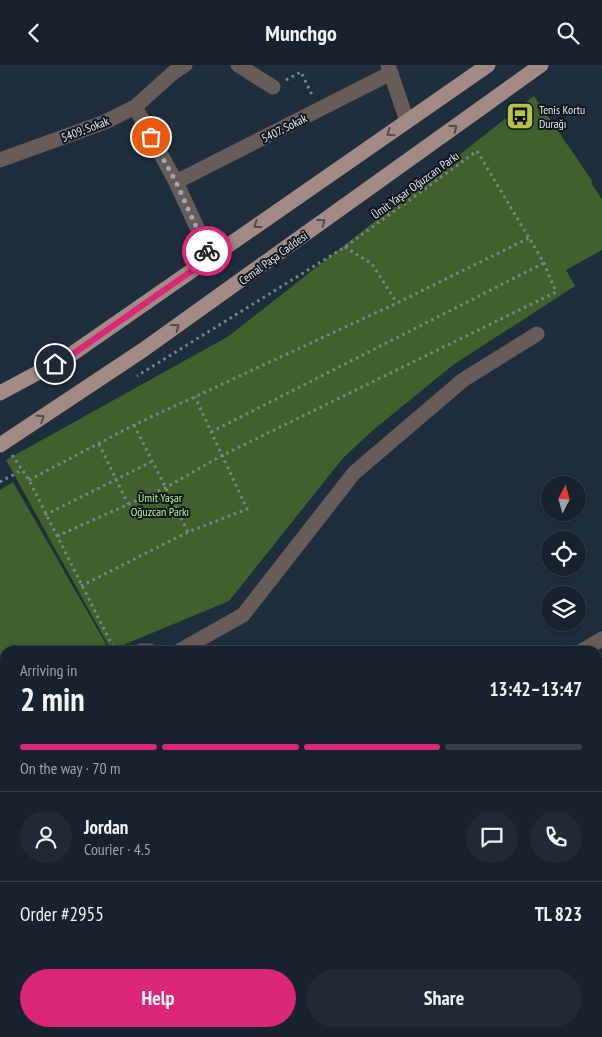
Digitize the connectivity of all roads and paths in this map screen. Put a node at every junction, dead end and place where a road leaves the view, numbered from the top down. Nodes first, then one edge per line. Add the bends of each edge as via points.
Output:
1 (185, 65) edge
2 (238, 65) edge
3 (488, 65) edge
4 (541, 65) edge
5 (390, 69) edge
6 (272, 87) joint
7 (135, 107) junction
8 (319, 110) junction
9 (407, 121) junction
10 (0, 160) edge
11 (176, 182) junction
12 (529, 238) junction
13 (345, 247) junction
14 (210, 258) junction
15 (544, 263) junction
16 (397, 303) junction
17 (537, 334) dead end
18 (136, 377) dead end
19 (0, 393) edge
20 (195, 397) junction
21 (134, 425) junction
22 (211, 432) junction
23 (99, 444) junction
24 (6, 450) edge
25 (20, 450) dead end
26 (221, 456) junction
27 (151, 462) junction
28 (22, 470) junction
29 (29, 480) junction
30 (116, 480) junction
31 (0, 481) edge
32 (165, 488) junction
33 (128, 505) junction
34 (45, 515) junction
35 (188, 533) junction
36 (57, 536) junction
37 (81, 586) junction
38 (602, 639) edge
39 (112, 646) edge
40 (188, 646) edge
41 (590, 646) edge

1 - 7 street, 5409. Sokak
2 - 6 street
3 - 9 main road
24 -> 4 main road, Cemal Paşa Caddesi
5 - 8 street, 5407. Sokak
5 - 9 street
6 - 8 path via 301,72
7 - 10 street, 5409. Sokak via 105,122
7 - 11 street
8 - 11 street, 5407. Sokak
9 -> 14 main road
11 - 14 street
12 - 13 path, Ümit Yaşar Oğuzcan Parkı via 477,151
12 - 15 path
12 - 16 path
13 - 16 path via 372,264
13 - 18 path, Ümit Yaşar Oğuzcan Parkı
14 - 19 main road via 70,356
15 - 22 path
15 - 26 path via 556,292
16 - 20 path
17 - 40 street via 463,380 354,473 243,615
20 - 21 path
20 - 22 path
21 - 23 path
21 - 27 path
22 - 26 path
23 - 29 path
23 - 30 path
24 - 25 path
24 - 28 path
26 - 32 path
26 - 35 path via 246,509
27 - 30 path
27 - 32 path
28 - 29 path
28 - 31 path
29 - 34 path
30 - 33 path
30 - 34 path
32 - 33 path
32 - 35 path
33 - 36 path
34 - 36 path
35 - 37 path
36 - 37 path
37 - 39 path
38 - 41 street

